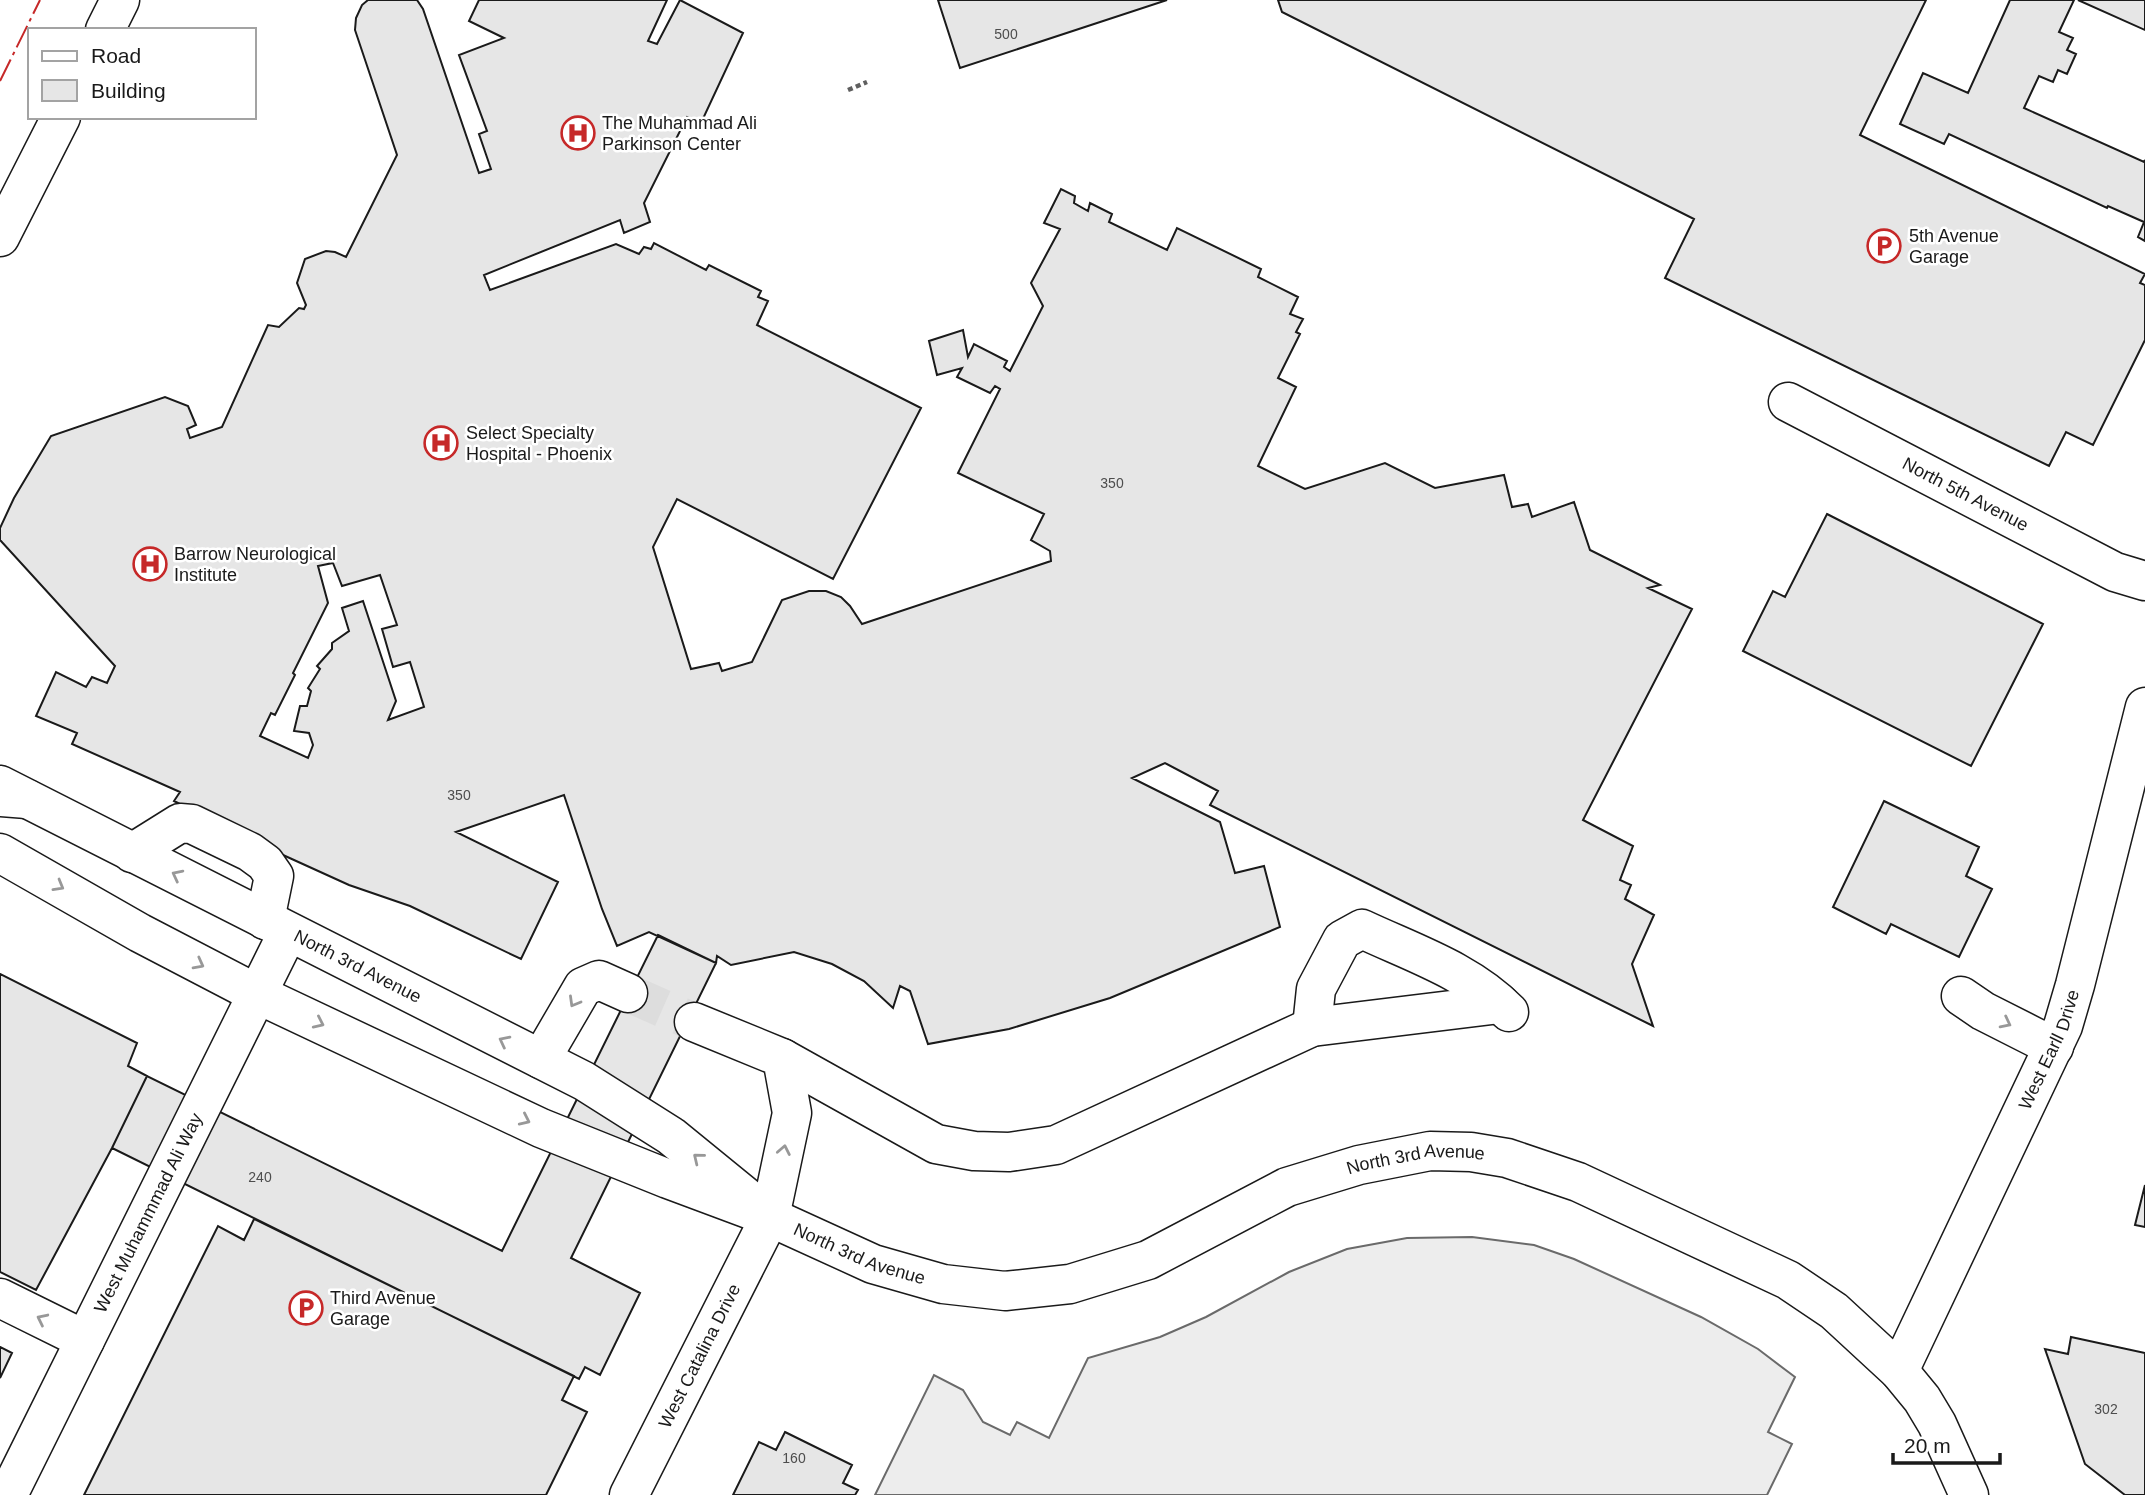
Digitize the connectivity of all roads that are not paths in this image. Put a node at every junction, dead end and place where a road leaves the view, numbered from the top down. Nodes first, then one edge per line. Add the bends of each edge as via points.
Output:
1 (120, 0) edge
2 (106, 28) edge
3 (60, 119) edge
4 (0, 237) edge
5 (1787, 402) dead end
6 (2145, 581) edge
7 (2145, 707) edge
8 (9, 794) edge
9 (0, 853) edge
10 (132, 853) junction
11 (277, 926) junction
12 (628, 993) tunnel mouth
13 (257, 994) junction
14 (1961, 996) dead end
15 (694, 1022) tunnel mouth
16 (1312, 1027) junction
17 (2054, 1047) junction
18 (541, 1059) junction
19 (782, 1059) junction
20 (771, 1217) junction
21 (0, 1298) edge
22 (85, 1340) junction
23 (1899, 1371) junction
24 (8, 1495) edge
25 (629, 1495) edge
26 (1969, 1495) edge

1 - 2 street
3 - 4 street
5 - 6 street, North 5th Avenue via 2115,572
7 - 17 street, West Earll Drive via 2075,985
8 - 10 street, North 3rd Avenue
9 -> 13 street, North 3rd Avenue
11 -> 10 street, North 3rd Avenue
10 - 11 street, West Muhammmad Ali Way via 180,823 192,824 250,852 274,876
11 - 13 street, West Muhammmad Ali Way
18 -> 11 street, North 3rd Avenue
12 -> 18 street via 599,980 583,987
13 -> 20 street, North 3rd Avenue via 541,1128
13 - 22 street, West Muhammmad Ali Way
14 -> 17 street
15 - 19 street
16 - 16 street via 1316,989 1342,940 1362,929 1462,976 1508,1011
16 - 19 street via 1056,1145 1009,1152 936,1144
17 - 23 street, West Earll Drive
20 -> 18 street, North 3rd Avenue via 671,1136
20 -> 19 street, West Catalina Drive via 792,1113
20 - 23 street, North 3rd Avenue via 873,1264 943,1284 1006,1291 1070,1284 1148,1260 1287,1187 1359,1165 1430,1151 1471,1152 1507,1158 1578,1182 1788,1280 1834,1311
20 - 25 street, West Catalina Drive
22 -> 21 street
22 - 24 street, West Muhammmad Ali Way
23 - 26 street, North 3rd Avenue via 1937,1424

